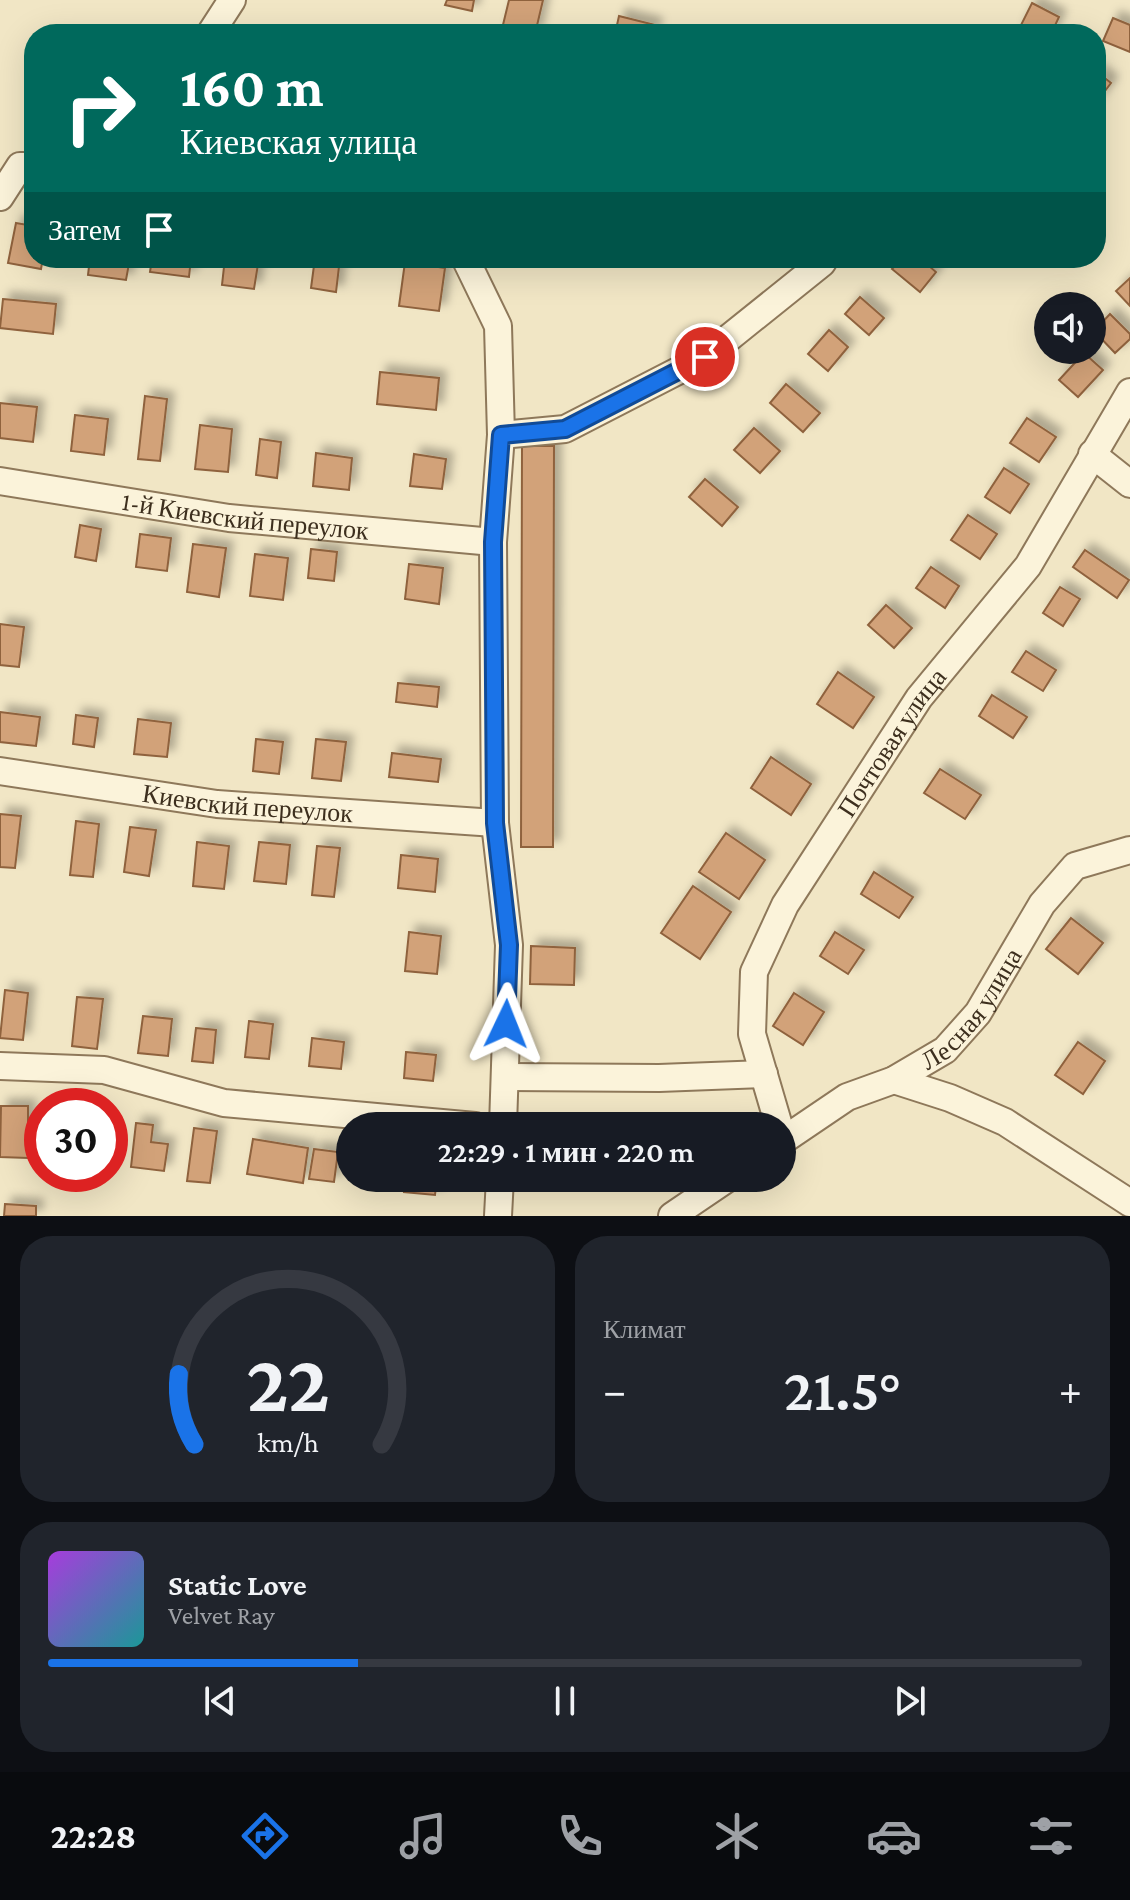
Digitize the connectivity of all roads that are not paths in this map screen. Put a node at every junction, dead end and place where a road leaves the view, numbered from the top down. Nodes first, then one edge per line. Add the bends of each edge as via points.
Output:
1 (232, 0) edge
2 (216, 24) edge
3 (24, 169) edge
4 (0, 197) edge
5 (470, 268) edge
6 (816, 268) edge
7 (1130, 392) edge
8 (501, 435) junction
9 (1092, 454) junction
10 (0, 481) edge
11 (1130, 484) edge
12 (493, 542) junction
13 (0, 771) edge
14 (495, 823) junction
15 (1130, 850) edge
16 (0, 1066) edge
17 (764, 1074) junction
18 (505, 1077) junction
19 (894, 1080) junction
20 (504, 1112) edge
21 (775, 1112) edge
22 (336, 1113) edge
23 (796, 1128) edge
24 (499, 1192) edge
25 (707, 1192) edge
26 (1130, 1203) edge
27 (498, 1216) edge
28 (672, 1216) edge

1 - 2 street
3 - 4 street
5 - 8 street via 498,326
6 - 8 street via 705,357 565,429
7 - 9 street, Почтовая улица
8 - 12 street
9 - 11 street
9 - 17 street, Почтовая улица via 1028,566 919,698 785,905 754,972 752,1034
10 - 12 street, 1-й Киевский переулок via 229,518
12 - 14 street
13 - 14 street, Киевский переулок via 217,804
14 - 18 street via 509,945
15 - 19 street, Лесная улица via 1075,866 1042,904 978,1013 945,1050
16 - 22 street via 104,1070 224,1103
17 - 18 street
17 - 21 street, Почтовая улица
18 - 20 street
19 - 23 street, Лесная улица via 847,1097
19 - 26 street via 1005,1122
24 - 27 street
25 - 28 street

